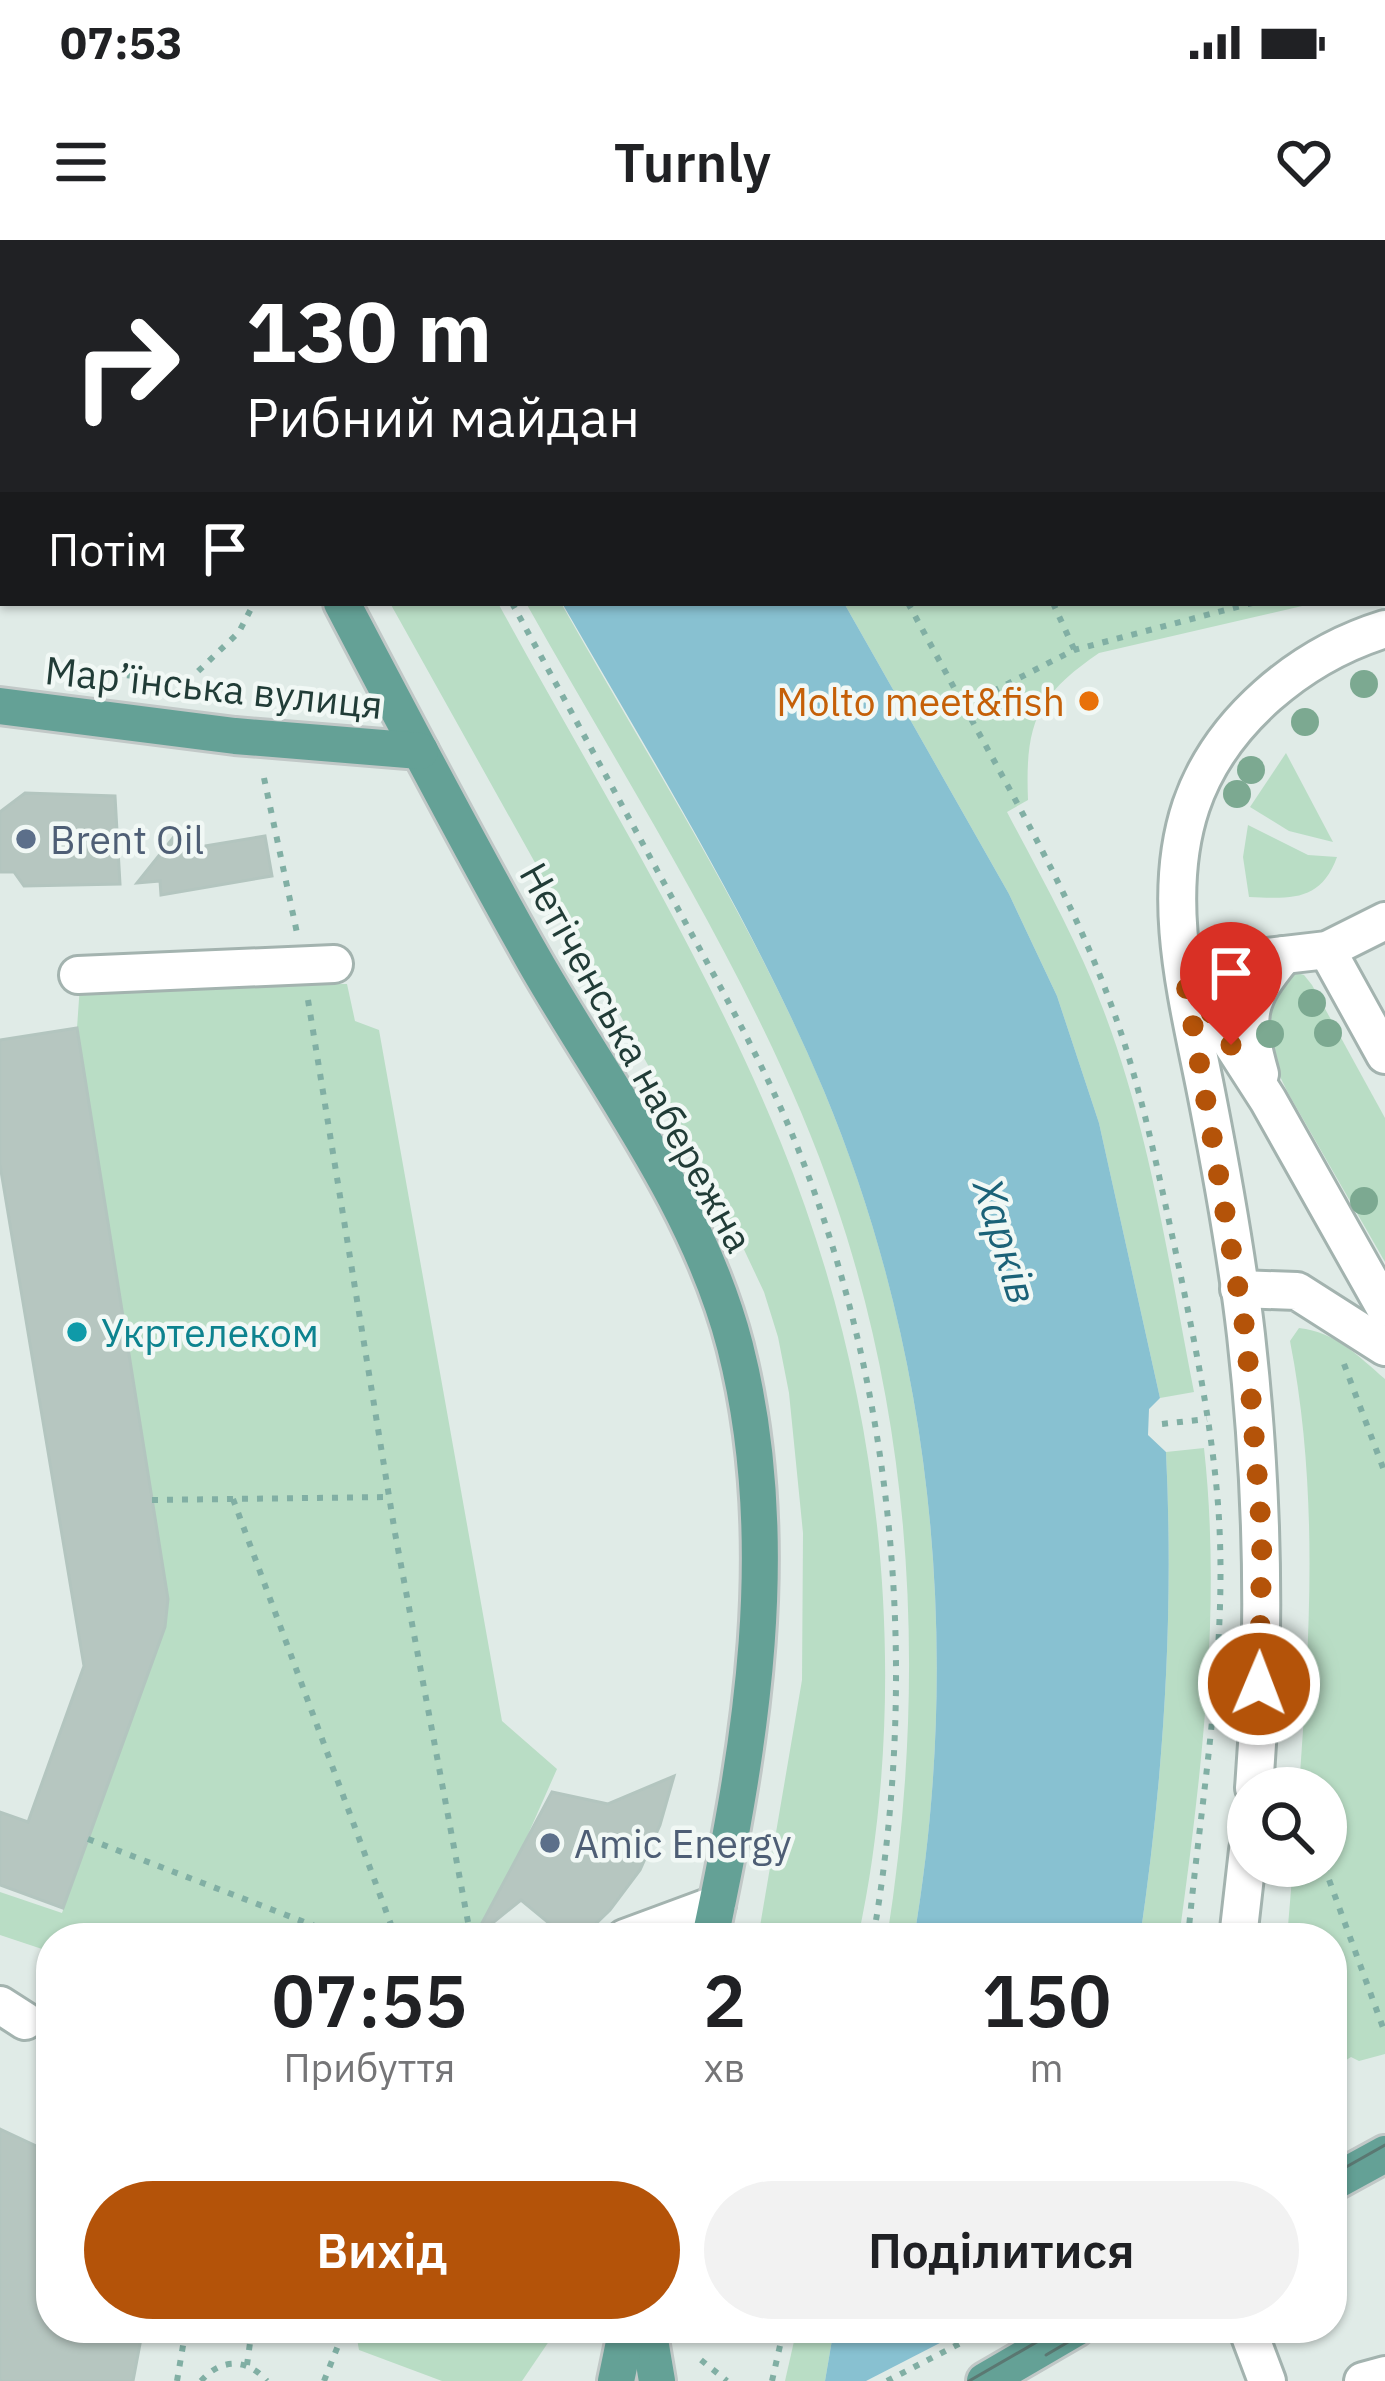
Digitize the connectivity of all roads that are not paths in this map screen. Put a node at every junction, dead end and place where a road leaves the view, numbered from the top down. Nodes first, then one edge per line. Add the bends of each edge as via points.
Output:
1 (344, 606) edge
2 (1385, 629) edge
3 (0, 706) edge
4 (420, 751) junction
5 (1385, 921) edge
6 (1328, 950) junction
7 (1284, 955) junction
8 (318, 965) road end
9 (1183, 967) junction
10 (78, 975) dead end
11 (1385, 1055) edge
12 (1268, 1100) junction
13 (1352, 1251) junction
14 (1239, 1289) junction
15 (1297, 1291) junction
16 (1385, 1308) edge
17 (1385, 1347) edge
18 (1255, 1767) edge
19 (1244, 1887) edge
20 (713, 1921) edge
21 (1240, 1923) edge
22 (1385, 2154) edge
23 (1347, 2175) edge
24 (624, 2343) edge
25 (651, 2343) edge
26 (1050, 2343) edge
27 (1252, 2343) edge
28 (1385, 2375) edge
29 (616, 2381) edge
30 (657, 2381) edge
31 (985, 2381) edge
32 (1267, 2381) edge
33 (1363, 2381) edge

1 - 4 main road, Нетіченська набережна
2 - 9 street via 1278,686 1211,764 1178,865
3 - 4 main road, Мар’їнська вулиця
4 - 20 main road, Нетіченська набережна via 697,1239 736,1350 753,1446 760,1599 753,1701
5 - 6 street
6 - 7 street
6 - 11 street
7 - 9 street
7 - 12 street via 1248,1011
8 - 10 street
9 - 12 street
9 - 14 street
12 - 13 street
13 - 15 street via 1319,1284
13 - 16 street
14 - 15 street
14 - 18 street via 1262,1535
15 - 17 street
19 - 21 street
22 - 23 main road
24 - 29 main road
25 - 30 main road
26 - 31 main road
27 - 32 street
28 - 33 street

